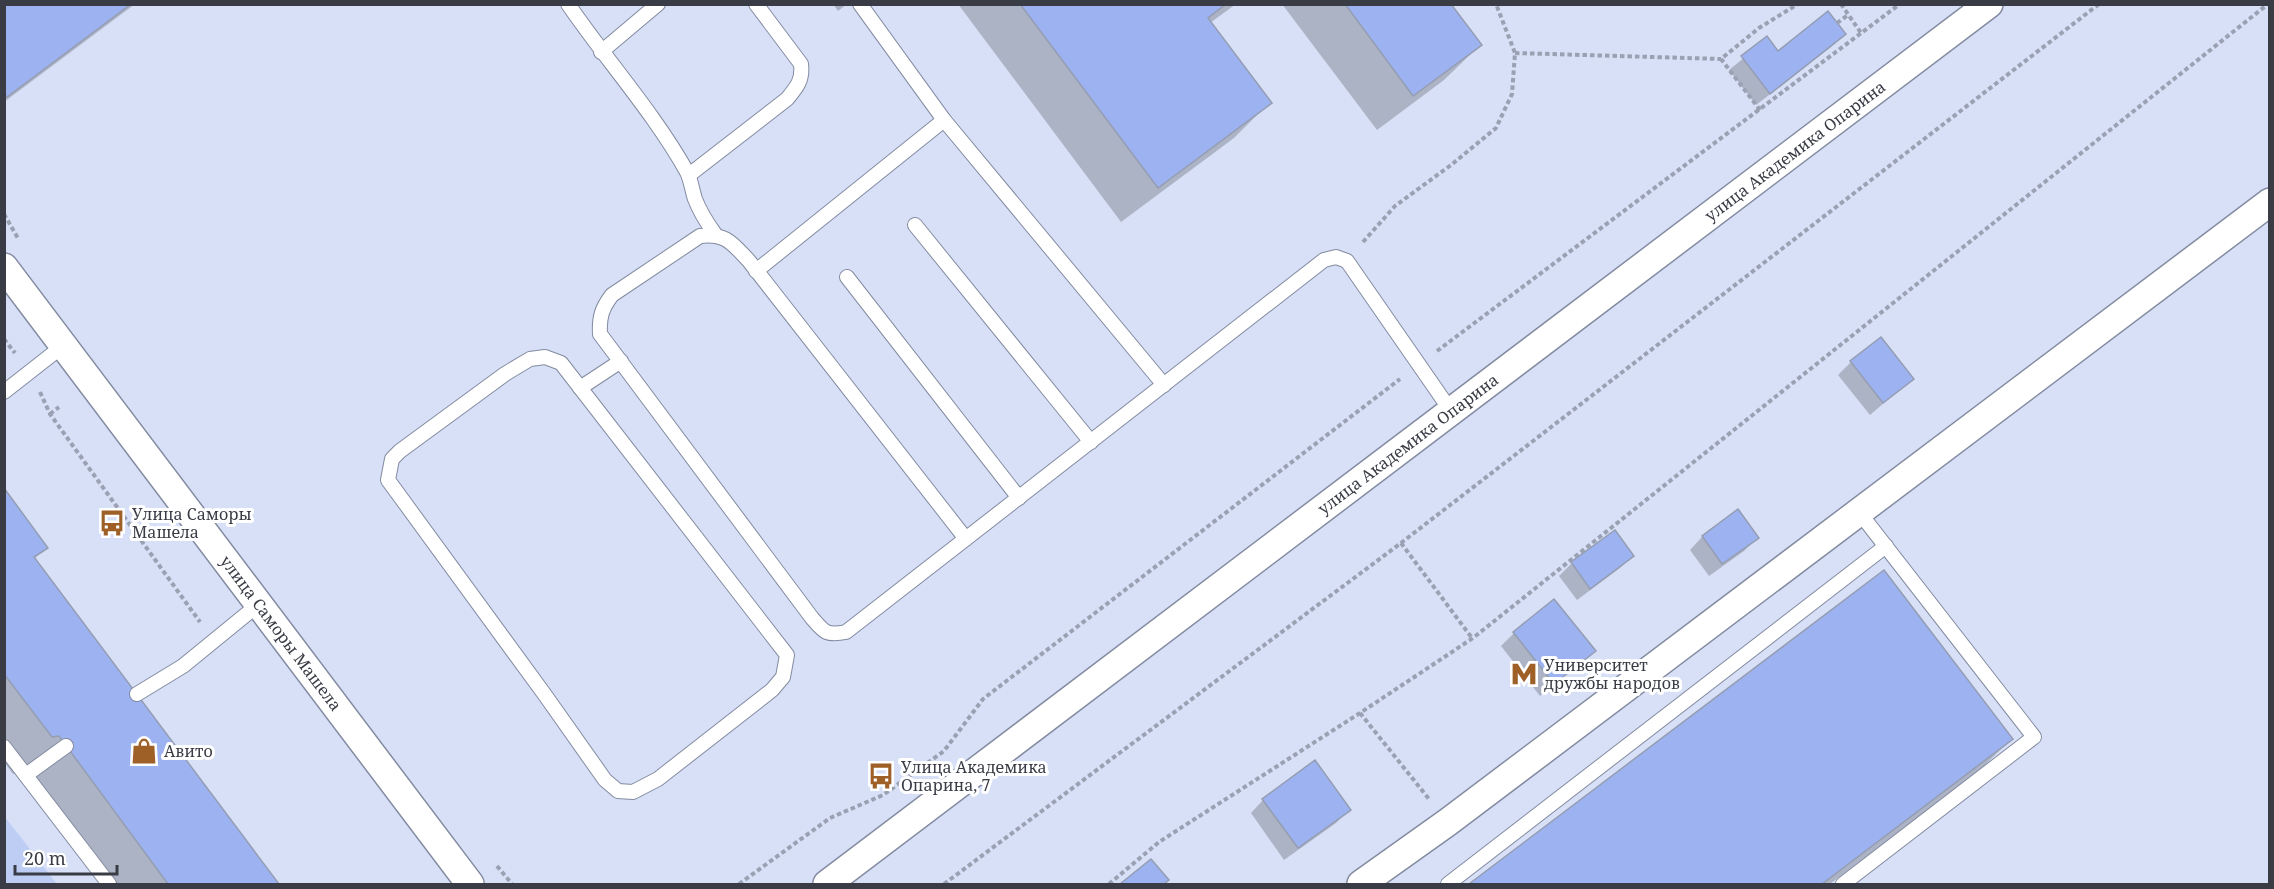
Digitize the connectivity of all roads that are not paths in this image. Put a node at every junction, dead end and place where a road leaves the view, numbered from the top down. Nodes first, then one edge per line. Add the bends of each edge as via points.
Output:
1 (568, 4) edge
2 (658, 4) edge
3 (756, 4) edge
4 (860, 4) edge
5 (1989, 4) edge
6 (601, 52) junction
7 (944, 120) junction
8 (689, 175) junction
9 (2270, 202) edge
10 (915, 225) dead end
11 (715, 234) junction
12 (4, 267) edge
13 (756, 271) junction
14 (847, 276) dead end
15 (64, 345) junction
16 (621, 361) junction
17 (1164, 385) junction
18 (580, 388) junction
19 (4, 392) edge
20 (1451, 411) junction
21 (1090, 442) junction
22 (1019, 498) junction
23 (1859, 512) junction
24 (966, 539) junction
25 (1886, 546) junction
26 (259, 604) junction
27 (137, 694) dead end
28 (66, 746) dead end
29 (4, 747) edge
30 (26, 775) junction
31 (109, 885) edge
32 (470, 885) edge
33 (827, 885) edge
34 (1361, 885) edge
35 (1448, 885) edge
36 (1843, 885) edge

1 - 6 lane
2 - 6 lane
3 - 8 lane via 801,64 802,75 787,99
4 - 7 lane
5 - 20 street, улица Академика Опарина
6 - 8 lane
7 - 13 lane
7 - 17 lane
8 - 11 lane via 696,201
9 - 23 street
10 - 21 lane
11 - 13 lane via 731,243
11 - 16 lane via 700,236 612,295 602,307 600,334
12 - 15 street, улица Саморы Машела
13 - 24 lane
14 - 22 lane
15 - 19 lane
15 - 26 street, улица Саморы Машела
16 - 18 lane
16 - 24 lane via 825,633 846,633
17 - 20 lane via 1324,260 1336,257 1347,261
17 - 21 lane
18 - 18 lane via 561,363 546,357 530,359 400,451 392,459 388,480 605,780 618,791 633,792 658,779 771,690 783,677 787,655
20 - 33 street, улица Академика Опарина
21 - 22 lane
22 - 24 lane
23 - 25 lane
23 - 34 street
25 - 35 lane
25 - 36 lane via 2034,737
26 - 27 lane via 183,666
26 - 32 street, улица Саморы Машела
28 - 30 lane
29 - 30 lane
30 - 31 lane

